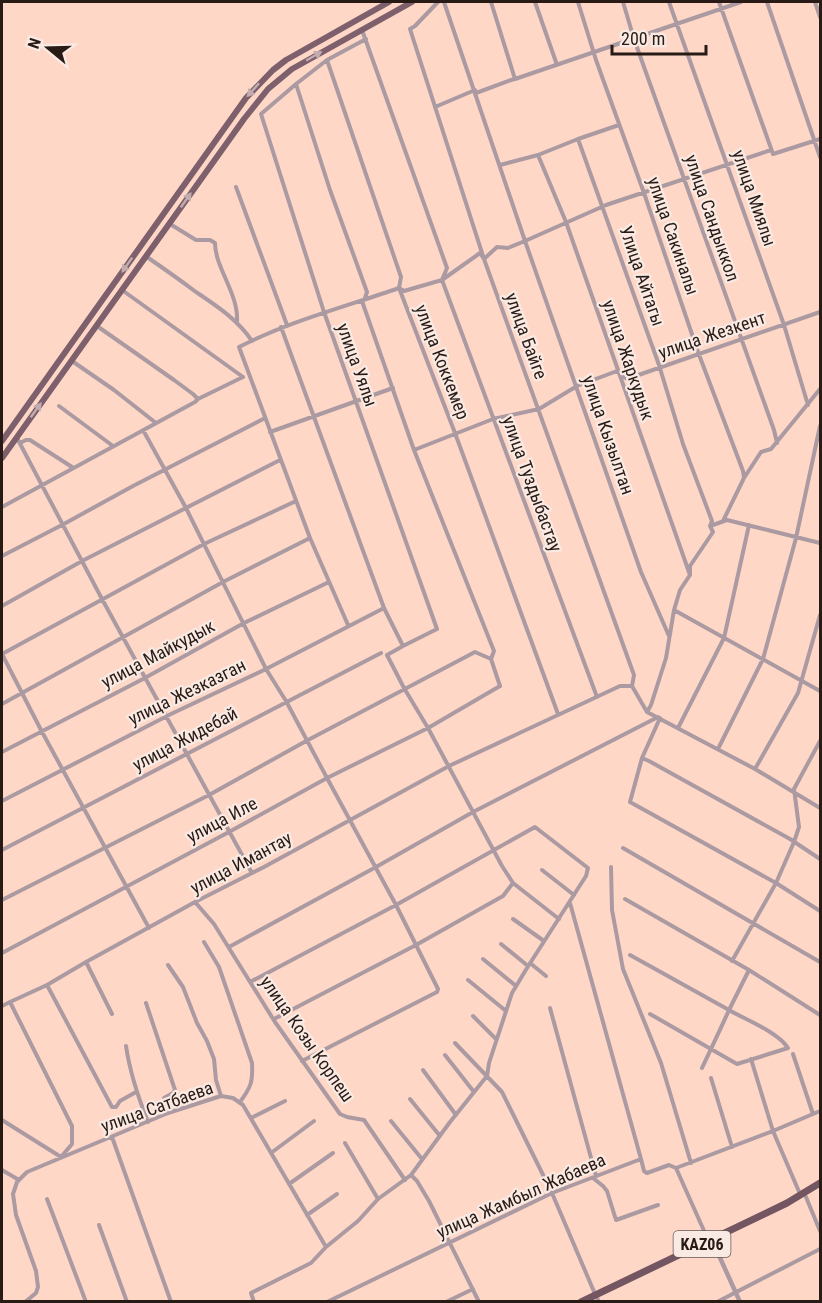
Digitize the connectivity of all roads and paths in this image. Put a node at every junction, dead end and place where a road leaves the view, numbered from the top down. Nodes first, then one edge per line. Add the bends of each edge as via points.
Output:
1 (389, 2) edge
2 (412, 2) edge
3 (438, 2) edge
4 (444, 2) edge
5 (491, 2) edge
6 (535, 2) edge
7 (578, 2) edge
8 (623, 2) edge
9 (669, 2) edge
10 (719, 2) edge
11 (741, 2) edge
12 (815, 2) edge
13 (768, 3) edge
14 (722, 8) junction
15 (820, 17) edge
16 (678, 24) junction
17 (362, 29) junction
18 (366, 39) junction
19 (633, 39) junction
20 (594, 52) junction
21 (327, 60) junction
22 (557, 65) junction
23 (514, 79) junction
24 (296, 84) junction
25 (475, 91) junction
26 (435, 107) junction
27 (619, 125) junction
28 (578, 139) junction
29 (820, 140) edge
30 (814, 142) junction
31 (772, 152) junction
32 (538, 155) junction
33 (820, 157) edge
34 (728, 164) junction
35 (500, 165) junction
36 (684, 179) junction
37 (236, 187) dead end
38 (644, 193) junction
39 (603, 207) junction
40 (567, 222) junction
41 (170, 224) junction
42 (525, 241) junction
43 (147, 256) junction
44 (484, 259) junction
45 (442, 280) junction
46 (399, 288) junction
47 (122, 290) junction
48 (362, 301) junction
49 (324, 312) junction
50 (820, 312) edge
51 (237, 322) junction
52 (287, 325) junction
53 (784, 325) junction
54 (97, 326) junction
55 (281, 327) junction
56 (741, 340) junction
57 (252, 341) junction
58 (699, 354) junction
59 (72, 361) junction
60 (660, 368) junction
61 (617, 371) junction
62 (243, 377) junction
63 (249, 377) junction
64 (577, 386) junction
65 (393, 388) junction
66 (820, 389) edge
67 (198, 399) junction
68 (355, 400) junction
69 (808, 405) junction
70 (59, 406) dead end
71 (539, 409) junction
72 (313, 416) junction
73 (265, 418) junction
74 (493, 419) junction
75 (156, 423) junction
76 (820, 426) edge
77 (143, 430) junction
78 (270, 432) junction
79 (455, 433) junction
80 (18, 440) junction
81 (2, 441) edge
82 (777, 442) junction
83 (113, 446) junction
84 (414, 450) junction
85 (2, 458) edge
86 (280, 460) junction
87 (72, 468) junction
88 (164, 470) junction
89 (744, 478) junction
90 (41, 484) junction
91 (296, 501) junction
92 (2, 507) edge
93 (186, 508) junction
94 (723, 521) junction
95 (62, 525) junction
96 (749, 525) junction
97 (710, 526) junction
98 (310, 538) junction
99 (796, 538) junction
100 (820, 543) edge
101 (204, 544) junction
102 (2, 556) edge
103 (82, 561) junction
104 (690, 575) junction
105 (223, 582) junction
106 (329, 582) junction
107 (102, 599) junction
108 (2, 606) edge
109 (384, 608) junction
110 (674, 610) junction
111 (820, 615) edge
112 (244, 622) junction
113 (348, 625) junction
114 (669, 636) junction
115 (123, 637) junction
116 (724, 638) junction
117 (402, 646) junction
118 (381, 653) dead end
119 (2, 654) edge
120 (491, 659) junction
121 (763, 659) junction
122 (266, 669) junction
123 (145, 678) junction
124 (803, 681) junction
125 (632, 686) junction
126 (404, 688) junction
127 (820, 691) edge
128 (23, 693) junction
129 (597, 697) junction
130 (286, 701) junction
131 (2, 704) edge
132 (647, 712) junction
133 (558, 714) junction
134 (166, 716) junction
135 (659, 718) junction
136 (428, 728) junction
137 (678, 728) junction
138 (41, 730) junction
139 (308, 740) junction
140 (820, 741) edge
141 (717, 749) junction
142 (2, 752) edge
143 (814, 752) junction
144 (186, 754) junction
145 (820, 756) edge
146 (642, 759) junction
147 (448, 766) junction
148 (63, 769) junction
149 (755, 769) junction
150 (327, 778) junction
151 (794, 793) junction
152 (209, 795) junction
153 (2, 801) edge
154 (84, 808) junction
155 (820, 808) edge
156 (473, 812) junction
157 (350, 819) junction
158 (229, 832) junction
159 (794, 842) junction
160 (105, 847) junction
161 (623, 848) dead end
162 (2, 850) edge
163 (494, 850) junction
164 (820, 859) edge
165 (376, 867) junction
166 (611, 867) dead end
167 (542, 870) dead end
168 (252, 873) junction
169 (513, 883) junction
170 (776, 883) junction
171 (127, 886) junction
172 (574, 895) junction
173 (625, 899) dead end
174 (2, 900) edge
175 (195, 902) junction
176 (570, 903) junction
177 (396, 905) junction
178 (820, 911) edge
179 (513, 919) dead end
180 (559, 919) junction
181 (754, 923) junction
182 (148, 928) junction
183 (204, 942) dead end
184 (544, 942) junction
185 (501, 944) dead end
186 (416, 945) junction
187 (229, 947) junction
188 (2, 952) edge
189 (630, 955) dead end
190 (483, 959) dead end
191 (732, 961) junction
192 (86, 962) junction
193 (820, 962) edge
194 (168, 965) dead end
195 (529, 965) junction
196 (749, 970) junction
197 (546, 976) dead end
198 (468, 980) dead end
199 (250, 982) junction
200 (47, 985) junction
201 (516, 986) junction
202 (10, 1002) junction
203 (146, 1003) dead end
204 (2, 1006) edge
205 (550, 1008) dead end
206 (729, 1010) junction
207 (506, 1011) junction
208 (112, 1014) dead end
209 (650, 1014) dead end
210 (820, 1015) edge
211 (472, 1016) dead end
212 (274, 1019) junction
213 (496, 1039) junction
214 (455, 1043) dead end
215 (126, 1046) dead end
216 (710, 1050) junction
217 (793, 1054) dead end
218 (445, 1055) dead end
219 (751, 1059) junction
220 (302, 1061) junction
221 (702, 1068) dead end
222 (423, 1070) dead end
223 (486, 1076) junction
224 (711, 1078) dead end
225 (136, 1092) junction
226 (474, 1092) junction
227 (221, 1096) junction
228 (410, 1099) dead end
229 (285, 1101) dead end
230 (240, 1102) junction
231 (820, 1111) edge
232 (168, 1113) junction
233 (456, 1114) junction
234 (813, 1114) junction
235 (251, 1118) junction
236 (2, 1120) edge
237 (314, 1121) dead end
238 (391, 1121) dead end
239 (148, 1122) junction
240 (773, 1131) junction
241 (440, 1136) junction
242 (112, 1137) junction
243 (345, 1143) dead end
244 (732, 1147) junction
245 (271, 1153) junction
246 (333, 1153) dead end
247 (61, 1157) junction
248 (422, 1159) junction
249 (641, 1159) junction
250 (691, 1163) junction
251 (676, 1168) junction
252 (2, 1170) edge
253 (411, 1174) junction
254 (594, 1177) junction
255 (19, 1180) junction
256 (405, 1180) junction
257 (820, 1183) edge
258 (289, 1184) junction
259 (820, 1188) edge
260 (552, 1193) junction
261 (337, 1194) dead end
262 (803, 1196) junction
263 (47, 1198) dead end
264 (378, 1199) junction
265 (658, 1205) dead end
266 (307, 1215) junction
267 (99, 1225) dead end
268 (820, 1231) edge
269 (712, 1242) junction
270 (449, 1243) junction
271 (326, 1247) junction
272 (820, 1249) edge
273 (473, 1289) junction
274 (735, 1292) junction
275 (340, 1299) edge
276 (596, 1299) edge
277 (26, 1302) edge
278 (86, 1302) edge
279 (127, 1302) edge
280 (171, 1302) edge
281 (254, 1302) edge
282 (327, 1302) edge
283 (446, 1302) edge
284 (479, 1302) edge
285 (581, 1302) edge
286 (717, 1302) edge
287 (740, 1302) edge

1 -> 81 main road via 286,60 246,98
2 - 17 main road
3 - 26 street, улица Байге via 410,29
4 - 25 street, улица Кызылтан
5 - 23 street
6 - 22 street
7 - 20 street, улица Сакиналы
8 - 19 street, улица Сандыккол
9 - 16 street, улица Миялы
10 - 14 street
11 - 14 street
12 - 15 street
13 - 30 street
14 - 16 street
14 - 31 street
16 - 19 street
16 - 34 street, улица Миялы
17 - 18 street, улица Туздыбастау
41 -> 17 main road via 268,89 292,69
18 - 21 street
18 - 45 street, улица Туздыбастау via 447,268
19 - 20 street
19 - 36 street, улица Сандыккол
20 - 22 street
20 - 27 street, улица Сакиналы
21 - 24 street
21 - 46 street, улица Коккемер via 402,277
22 - 23 street
23 - 25 street
24 - 48 street via 367,292
24 - 49 street, улица Уялы via 261,114
25 - 26 street
25 - 35 street, улица Кызылтан
26 - 44 street, улица Байге
27 - 28 street
27 - 38 street, улица Сакиналы
28 - 32 street
28 - 39 street, Улица Айтагы
29 - 30 street
30 - 31 street
30 - 33 street
31 - 34 street
32 - 35 street
32 - 40 street, улица Жаркудык
34 - 36 street
34 - 53 street, улица Миялы
35 - 42 street, улица Кызылтан
36 - 38 street
36 - 56 street, улица Сандыккол
37 - 52 street
38 - 39 street
38 - 58 street, улица Сакиналы
39 - 40 street
39 - 60 street, Улица Айтагы
40 - 42 street
40 - 61 street, улица Жаркудык
41 - 43 main road
41 - 51 street via 196,240 215,243 237,309
42 - 44 street via 508,248 497,247
42 - 64 street, улица Кызылтан
43 - 47 main road
43 - 51 street
44 - 45 street via 480,253
44 - 71 street, улица Байге
45 - 46 street via 404,291
45 - 74 street, улица Туздыбастау
46 - 48 street
46 - 79 street, улица Коккемер
47 - 54 main road
47 - 62 street
48 - 49 street
48 - 65 street
49 - 52 street
49 - 68 street, улица Уялы
50 - 53 street, улица Жезкент
51 - 57 street
52 - 55 street
53 - 56 street, улица Жезкент
53 - 69 street, улица Миялы
54 - 59 main road
54 - 67 street
55 - 57 street
55 - 72 street
56 - 58 street, улица Жезкент
56 - 82 street, улица Сандыккол
57 - 63 street via 239,347
58 - 60 street, улица Жезкент
58 - 89 street, улица Сакиналы
59 - 75 street
80 -> 59 main road
60 - 61 street, улица Жезкент via 627,379
60 - 97 street, Улица Айтагы via 712,521
61 - 64 street, улица Жезкент
61 - 104 street, улица Жаркудык
62 - 63 street
62 - 67 street
63 - 73 street
64 - 71 street, улица Жезкент
64 - 114 street, улица Кызылтан via 642,572
65 - 68 street
65 - 84 street
66 - 69 street
67 - 75 street
68 - 72 street
68 - 117 street, улица Уялы via 437,629
69 - 82 street
70 - 83 street
71 - 74 street, улица Жезкент
71 - 125 street, улица Байге via 634,675
72 - 78 street
72 - 109 street
73 - 78 street
73 - 88 street
74 - 79 street, улица Жезкент
74 - 129 street, улица Туздыбастау
75 - 77 street
76 - 99 street
77 - 83 street
77 - 88 street
78 - 86 street
79 - 84 street, улица Жезкент
79 - 133 street, улица Коккемер
80 - 85 main road
80 - 87 street via 30,440
80 - 90 street
82 - 89 street via 761,452
83 - 87 street
84 - 120 street via 494,651
86 - 91 street
86 - 93 street
87 - 90 street
88 - 93 street
88 - 95 street
89 - 94 street
90 - 92 street
90 - 95 street
91 - 98 street
91 - 101 street
93 - 101 street
93 - 103 street
94 - 96 street
94 - 97 street
95 - 102 street
95 - 103 street
96 - 99 street
96 - 116 street
97 - 104 street via 713,532 690,567
98 - 105 street
98 - 106 street
99 - 100 street
99 - 121 street
101 - 105 street
101 - 107 street
103 - 107 street
103 - 108 street
104 - 110 street
105 - 112 street
105 - 115 street
106 - 112 street, улица Майкудык
106 - 113 street
107 - 115 street
107 - 119 street
109 - 113 street, улица Жезказган
109 - 117 street
110 - 114 street
110 - 116 street
111 - 124 street
112 - 122 street
112 - 123 street, улица Майкудык
113 - 122 street, улица Жезказган
114 - 132 street via 666,658
115 - 123 street
115 - 128 street
116 - 121 street
116 - 137 street
117 - 126 street via 387,655
118 - 130 street, улица Жидебай
119 - 128 street
120 - 126 street via 475,652
120 - 136 street via 500,686
121 - 124 street
121 - 141 street
122 - 130 street
122 - 134 street, улица Жезказган
123 - 134 street
123 - 138 street, улица Майкудык
124 - 127 street
124 - 149 street
125 - 129 street, улица Имантау via 620,686
125 - 132 street
126 - 136 street
126 - 139 street
128 - 131 street
128 - 138 street
129 - 133 street, улица Имантау
130 - 139 street
130 - 144 street, улица Жидебай
132 - 135 street
133 - 147 street, улица Имантау
134 - 144 street
134 - 148 street, улица Жезказган
135 - 137 street
135 - 146 street
135 - 156 street
136 - 147 street
136 - 150 street, улица Иле
137 - 141 street
138 - 142 street, улица Майкудык
138 - 148 street
139 - 150 street
139 - 152 street
140 - 143 street
141 - 149 street
143 - 145 street
143 - 151 street
144 - 152 street
144 - 154 street, улица Жидебай
146 - 159 street
146 - 170 street via 630,802
147 - 156 street
147 - 157 street, улица Имантау
148 - 153 street, улица Жезказган
148 - 154 street
149 - 151 street
150 - 157 street
150 - 158 street, улица Иле
151 - 155 street
151 - 159 street via 799,827
152 - 158 street
152 - 160 street
154 - 160 street
154 - 162 street, улица Жидебай
156 - 163 street
156 - 165 street
157 - 165 street
157 - 168 street, улица Имантау
158 - 168 street
158 - 171 street, улица Иле
159 - 164 street
159 - 170 street
160 - 171 street
160 - 174 street
161 - 181 street
163 - 169 street
163 - 172 street via 535,827 588,868
163 - 177 street
165 - 177 street
165 - 187 street
166 - 250 street via 612,910 623,969 661,1063
167 - 172 street
168 - 175 street, улица Имантау
169 - 180 street
169 - 186 street via 503,896
170 - 178 street
170 - 181 street
171 - 182 street
171 - 188 street, улица Иле
172 - 176 street
173 - 191 street
175 - 182 street, улица Имантау
175 - 187 street, улица Козы Корпеш
176 - 180 street
176 - 249 street
177 - 186 street
177 - 199 street
179 - 184 street
180 - 184 street
181 - 191 street
181 - 193 street
182 - 192 street, улица Имантау
183 - 230 street via 219,967 252,1063 253,1079
184 - 195 street
185 - 195 street
186 - 212 street
186 - 220 street via 437,992
187 - 199 street, улица Козы Корпеш
189 - 206 street
190 - 201 street
191 - 196 street
192 - 200 street, улица Имантау
192 - 208 street
194 - 227 street via 183,987 207,1041
195 - 197 street
195 - 201 street
196 - 206 street
196 - 210 street
198 - 207 street
199 - 212 street, улица Козы Корпеш
200 - 202 street, улица Имантау
200 - 225 street via 112,1107
201 - 207 street
202 - 204 street, улица Имантау
202 - 247 street via 72,1126 72,1144
203 - 232 street via 175,1090 164,1098
205 - 254 street
206 - 216 street
206 - 219 street via 766,1030 788,1048
207 - 213 street
209 - 216 street
211 - 213 street
212 - 220 street, улица Козы Корпеш
213 - 223 street
214 - 223 street
215 - 225 street
216 - 219 street via 737,1064
216 - 221 street
217 - 234 street
218 - 226 street
219 - 240 street
220 - 256 street, улица Козы Корпеш via 340,1114 364,1120
222 - 233 street
223 - 226 street
223 - 260 street via 502,1092
224 - 244 street
225 - 239 street
226 - 233 street
227 - 230 street, улица Сатбаева
227 - 232 street, улица Сатбаева
228 - 241 street
229 - 235 street
230 - 235 street, улица Сатбаева
231 - 234 street
232 - 239 street, улица Сатбаева
233 - 241 street
234 - 240 street
235 - 245 street, улица Сатбаева
236 - 247 street
237 - 245 street
238 - 248 street
239 - 242 street, улица Сатбаева
240 - 244 street
240 - 262 street
241 - 248 street
242 - 247 street, улица Сатбаева
242 - 280 street
243 - 264 street
244 - 250 street
245 - 258 street, улица Сатбаева
246 - 258 street
247 - 255 street, улица Сатбаева via 27,1172
248 - 253 street
249 - 251 street via 647,1173 669,1165
249 - 254 street, улица Жамбыл Жабаева
250 - 251 street
251 - 269 street
252 - 255 street
253 - 256 street
253 - 270 street
254 - 260 street, улица Жамбыл Жабаева
254 - 265 street via 605,1188 616,1220
255 - 277 street via 13,1194 16,1215 38,1287
256 - 264 street
257 - 262 highway, KАZ06
258 - 266 street, улица Сатбаева
259 - 262 highway, KАZ06
260 - 270 street, улица Жамбыл Жабаева
260 - 276 street
261 - 266 street
262 - 268 street
262 - 269 highway, KАZ06
263 - 278 street
264 - 271 street
266 - 271 street, улица Сатбаева
267 - 279 street
269 - 274 street
269 - 276 highway, KАZ06
270 - 273 street
270 - 275 street, улица Жамбыл Жабаева
271 - 281 street via 311,1263 251,1293
272 - 274 street
273 - 283 street
273 - 284 street
274 - 286 street
274 - 287 street
275 - 282 street, улица Жамбыл Жабаева
276 - 285 highway, KАZ06

